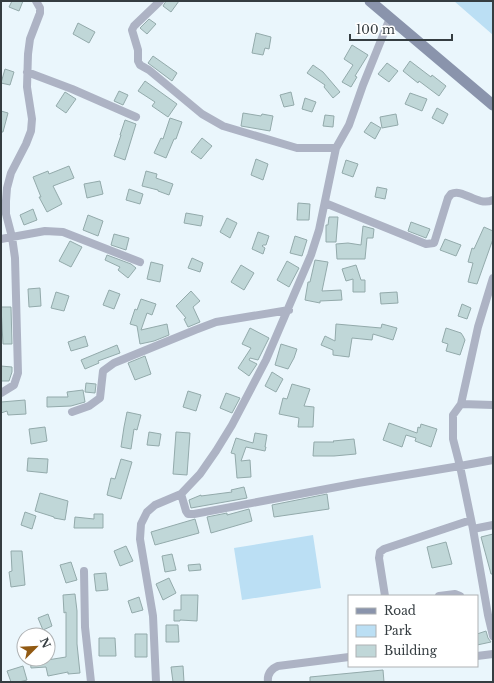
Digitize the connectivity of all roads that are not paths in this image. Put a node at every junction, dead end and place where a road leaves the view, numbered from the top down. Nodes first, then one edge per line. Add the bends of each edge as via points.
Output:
1 (36, 1) edge
2 (160, 1) edge
3 (370, 1) edge
4 (390, 18) junction
5 (27, 72) junction
6 (493, 106) edge
7 (136, 117) dead end
8 (336, 148) junction
9 (493, 200) edge
10 (325, 203) junction
11 (12, 236) junction
12 (1, 239) edge
13 (140, 262) dead end
14 (493, 278) edge
15 (489, 307) edge
16 (289, 310) junction
17 (1, 393) edge
18 (461, 404) junction
19 (493, 405) edge
20 (72, 412) dead end
21 (493, 460) edge
22 (460, 466) junction
23 (181, 494) junction
24 (471, 520) junction
25 (493, 525) edge
26 (473, 529) junction
27 (84, 571) dead end
28 (385, 595) edge
29 (447, 595) edge
30 (457, 595) edge
31 (478, 604) edge
32 (486, 604) junction
33 (493, 636) edge
34 (493, 654) edge
35 (478, 656) edge
36 (348, 657) edge
37 (91, 682) edge
38 (156, 682) edge
39 (268, 682) edge

1 - 5 street via 40,13 30,39
2 - 8 street via 132,30 140,65 202,114 223,126 297,148
3 - 4 main road
4 - 6 main road
4 - 8 street via 349,125
5 - 7 street
5 - 11 street via 31,131 11,173 7,188 6,214
8 - 10 street
9 - 10 street via 480,201 458,192 451,194 434,243 430,244
10 - 16 street via 311,255
11 - 12 street
11 - 13 street via 45,231 63,232
11 - 17 street via 15,258 18,373 14,385
14 - 15 street
15 - 18 street via 478,327
16 - 20 street via 216,322 114,363 103,371 100,398 89,406
16 - 23 street via 232,425 200,474
18 - 19 street
18 - 22 street via 453,415 453,439
21 - 22 street
22 - 23 street via 194,514 188,514 186,511
22 - 24 street
23 - 38 street via 155,505 147,512 141,524 140,539 153,616
24 - 26 street
24 - 28 street via 380,552
25 - 26 street
26 - 32 street
27 - 37 street via 85,627
29 - 30 street
31 - 32 street
32 - 33 street
34 - 35 street
36 - 39 street via 278,666 270,672

